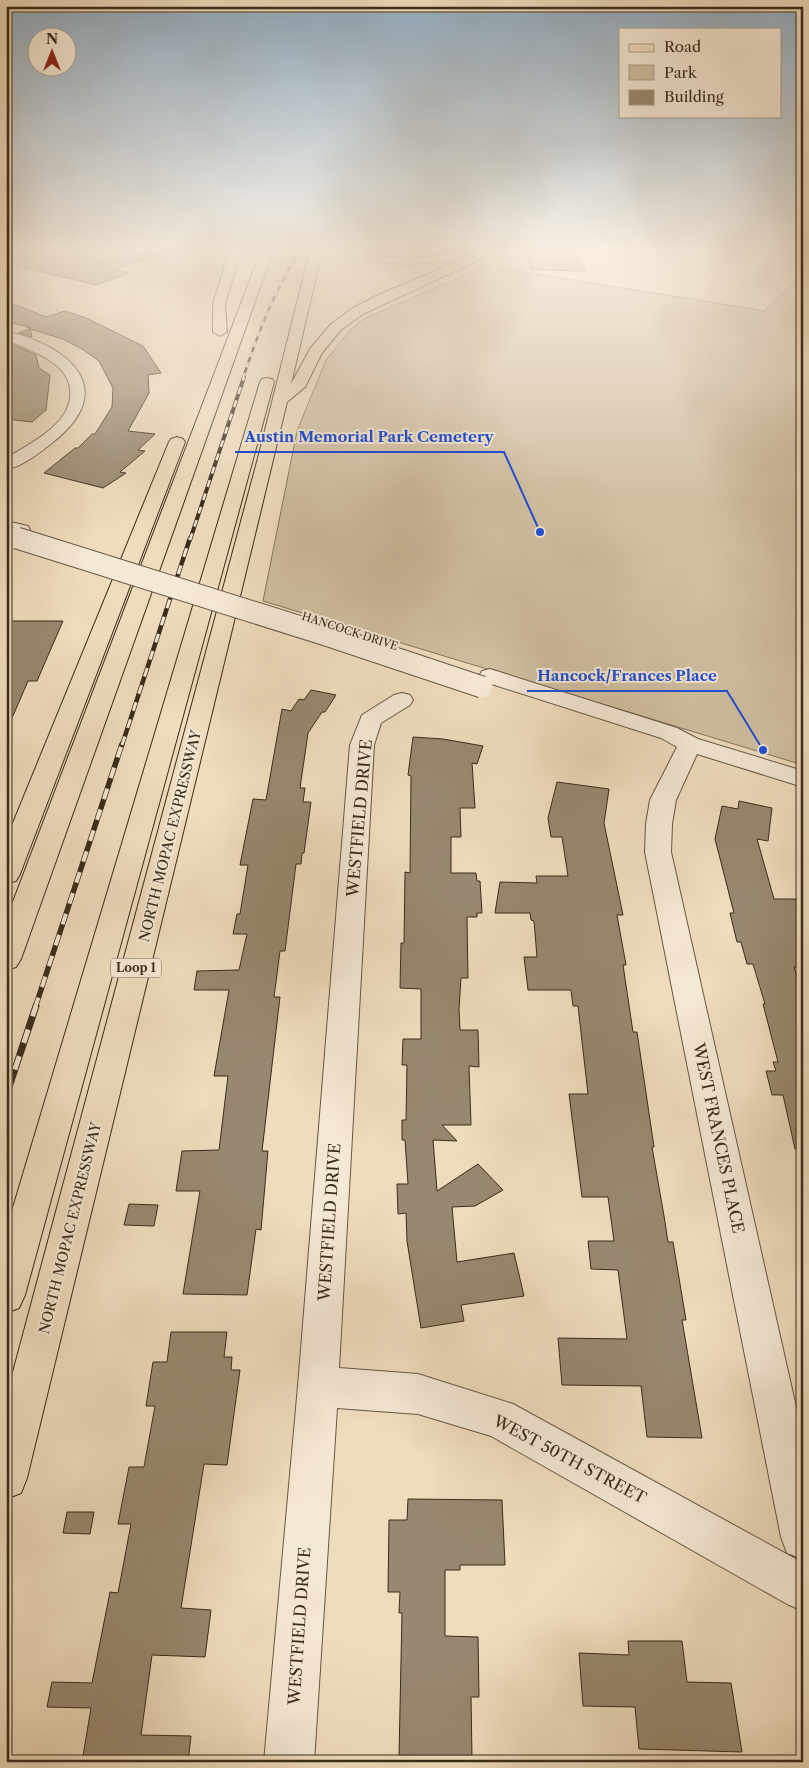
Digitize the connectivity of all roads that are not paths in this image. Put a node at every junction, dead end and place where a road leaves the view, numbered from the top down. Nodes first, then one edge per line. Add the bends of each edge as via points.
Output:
1 (219, 334) edge
2 (237, 334) edge
3 (288, 334) edge
4 (288, 334) edge
5 (331, 334) edge
6 (6, 335) edge
7 (280, 403) junction
8 (6, 465) edge
9 (11, 532) edge
10 (402, 700) dead end
11 (690, 744) junction
12 (803, 779) edge
13 (6, 874) edge
14 (6, 959) edge
15 (6, 1295) edge
16 (318, 1386) junction
17 (6, 1478) edge
18 (803, 1537) edge
19 (803, 1588) edge
20 (289, 1762) edge

1 - 13 main road
2 - 14 main road
3 - 7 main road, NORTH MOPAC EXPRESSWAY / Loop 1
4 - 15 main road
5 - 7 main road via 315,352 300,384
6 - 8 street via 44,349 62,361 78,380 79,394 76,408 58,430 27,454
7 - 17 main road, NORTH MOPAC EXPRESSWAY / Loop 1
9 - 11 street, HANCOCK DRIVE, bridge via 665,742
10 - 16 street, WESTFIELD DRIVE via 370,720 362,745
11 - 12 street, HANCOCK DRIVE
11 - 18 street, WEST FRANCES PLACE via 663,800 658,852
16 - 19 street, WEST 50TH STREET via 418,1394 499,1418
16 - 20 street, WESTFIELD DRIVE

